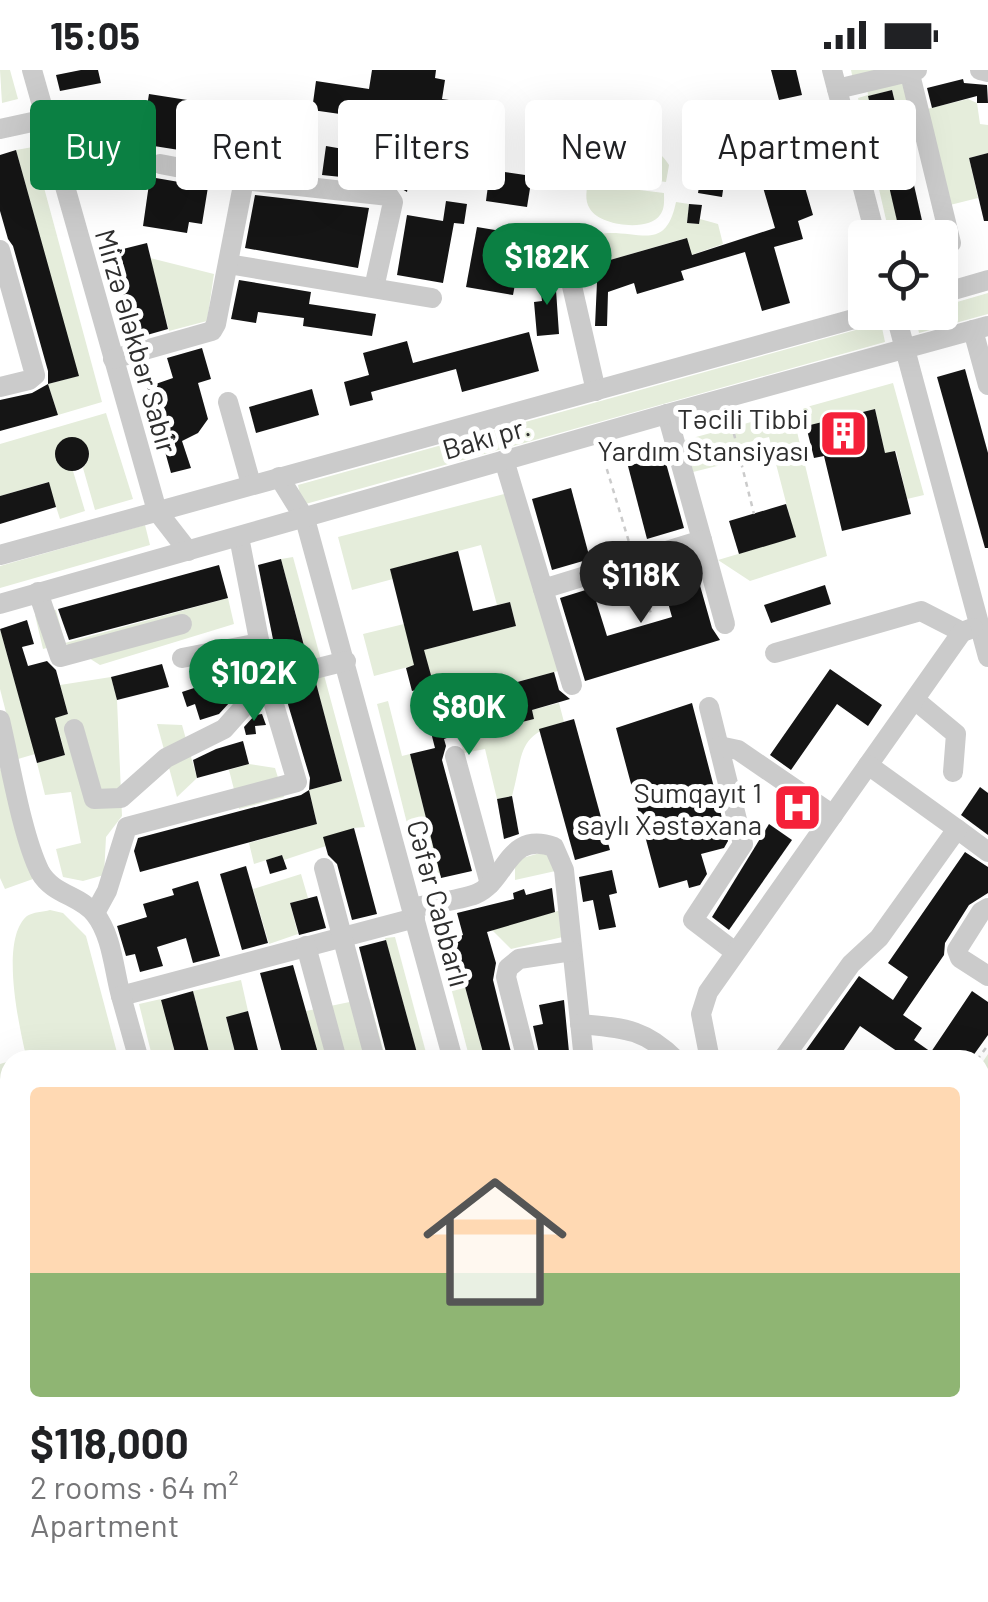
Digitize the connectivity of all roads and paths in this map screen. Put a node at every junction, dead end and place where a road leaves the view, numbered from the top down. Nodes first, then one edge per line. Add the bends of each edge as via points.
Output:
1 (32, 70) edge
2 (980, 70) edge
3 (912, 71) edge
4 (988, 72) edge
5 (834, 79) edge
6 (41, 100) edge
7 (30, 122) edge
8 (0, 129) edge
9 (160, 164) dead end
10 (176, 167) edge
11 (318, 188) edge
12 (66, 190) edge
13 (242, 190) edge
14 (871, 220) edge
15 (946, 220) edge
16 (561, 238) dead end
17 (0, 250) edge
18 (228, 264) junction
19 (988, 280) edge
20 (374, 288) junction
21 (958, 289) edge
22 (432, 298) dead end
23 (8, 306) edge
24 (848, 321) edge
25 (981, 328) edge
26 (899, 330) edge
27 (904, 349) junction
28 (113, 359) junction
29 (988, 384) edge
30 (0, 387) edge
31 (596, 391) junction
32 (725, 398) junction
33 (228, 402) dead end
34 (667, 414) junction
35 (597, 434) junction
36 (504, 460) junction
37 (279, 476) junction
38 (252, 484) junction
39 (157, 511) junction
40 (754, 514) dead end
41 (305, 519) junction
42 (239, 537) junction
43 (702, 540) junction
44 (630, 544) dead end
45 (188, 551) junction
46 (0, 556) edge
47 (641, 580) dead end
48 (543, 589) junction
49 (38, 592) junction
50 (0, 604) edge
51 (652, 617) dead end
52 (182, 624) dead end
53 (725, 624) dead end
54 (971, 628) junction
55 (260, 642) junction
56 (775, 653) dead end
57 (988, 657) edge
58 (182, 658) dead end
59 (346, 661) junction
60 (267, 680) junction
61 (572, 685) dead end
62 (915, 700) junction
63 (709, 707) dead end
64 (0, 720) edge
65 (74, 729) dead end
66 (719, 746) junction
67 (455, 756) dead end
68 (868, 766) junction
69 (953, 772) dead end
70 (833, 816) junction
71 (957, 829) junction
72 (988, 852) edge
73 (324, 868) dead end
74 (490, 884) junction
75 (988, 908) edge
76 (95, 913) junction
77 (413, 913) junction
78 (344, 937) junction
79 (306, 946) junction
80 (572, 951) junction
81 (735, 952) junction
82 (988, 976) edge
83 (121, 996) junction
84 (580, 1024) junction
85 (136, 1050) edge
86 (333, 1050) edge
87 (372, 1050) edge
88 (450, 1050) edge
89 (524, 1050) edge
90 (583, 1050) edge
91 (665, 1050) edge
92 (708, 1050) edge
93 (789, 1050) edge

1 - 6 street, Mirzə Ələkbər Sabir
2 - 4 street
3 - 5 street
3 - 15 street
5 - 14 street
7 - 8 street
9 - 10 street
11 - 20 street via 389,196 394,202
12 - 28 street, Mirzə Ələkbər Sabir
13 - 18 street
16 - 31 street
17 - 23 street
18 - 20 street
18 - 28 street via 212,331
19 - 21 street
20 - 22 street
23 - 30 street via 35,375
24 - 31 street, Bakı pr.
25 - 27 street, Bakı pr.
25 - 29 street
26 - 27 street
27 - 32 street, Bakı pr.
27 - 54 street
28 - 39 street, Mirzə Ələkbər Sabir
31 - 37 street, Bakı pr.
32 - 34 street, Bakı pr.
32 - 40 path
33 - 38 street
34 - 35 street, Bakı pr.
34 - 43 street
35 - 36 street, Bakı pr.
35 - 44 path
36 - 41 street, Bakı pr.
36 - 48 street
37 - 38 street, Bakı pr.
37 - 41 street, Cəfər Cabbarlı
38 - 39 street, Bakı pr.
39 - 45 street
39 - 46 street, Bakı pr.
41 - 42 street, Bakı pr.
41 - 59 street, Cəfər Cabbarlı
42 - 45 street, Bakı pr.
42 - 55 street
43 - 48 street
43 - 53 street
45 - 49 street, Bakı pr.
47 - 51 path
48 - 61 street
49 - 50 street, Bakı pr.
49 - 52 street via 60,658
54 - 56 street via 921,611
54 - 57 street
54 - 62 street
55 - 58 street
55 - 60 street
59 - 60 street
59 - 77 street, Cəfər Cabbarlı
60 - 65 street via 224,730 166,758 121,798 94,799
60 - 76 street via 297,782 127,826
62 - 68 street
62 - 69 street via 956,734
63 - 66 street
64 - 76 street via 42,874 55,890
66 - 70 street via 738,750
66 - 81 street via 744,844 693,920
67 - 74 street
68 - 70 street
68 - 71 street
70 - 81 street
71 - 72 street
71 - 93 street
73 - 78 street
74 - 77 street
74 - 80 street via 524,846 554,847 564,870
75 - 82 street via 956,950
76 - 83 street
77 - 78 street
77 - 88 street, Cəfər Cabbarlı
78 - 79 street
78 - 87 street
79 - 83 street
79 - 86 street
80 - 84 street
80 - 89 street via 519,959 508,968
81 - 92 street via 704,1002
83 - 85 street
84 - 90 street
84 - 91 street via 634,1029

